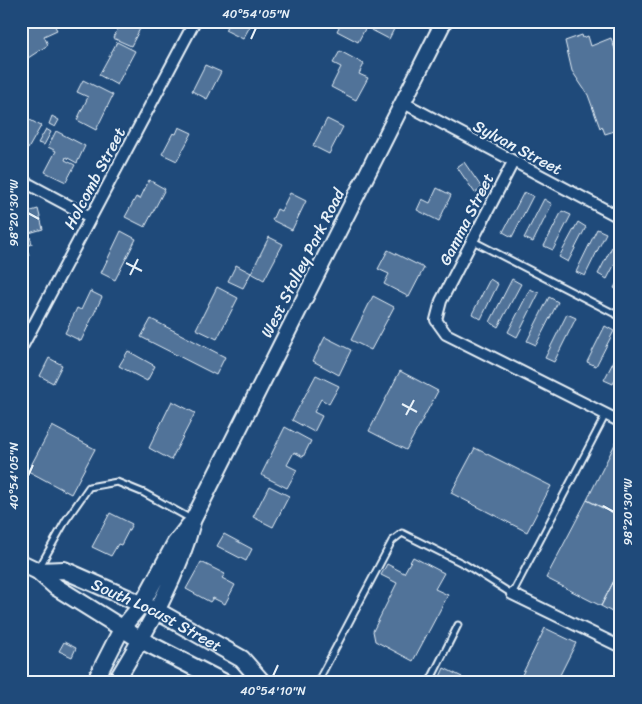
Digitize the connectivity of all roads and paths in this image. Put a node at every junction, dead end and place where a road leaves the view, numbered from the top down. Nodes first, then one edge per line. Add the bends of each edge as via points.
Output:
1 (195, 21) edge
2 (444, 21) edge
3 (402, 102) junction
4 (513, 162) junction
5 (21, 180) edge
6 (621, 204) edge
7 (617, 216) edge
8 (90, 217) junction
9 (472, 241) junction
10 (621, 317) edge
11 (21, 349) edge
12 (606, 414) junction
13 (621, 422) edge
14 (193, 520) junction
15 (21, 562) edge
16 (38, 571) junction
17 (512, 594) junction
18 (150, 607) junction
19 (458, 626) dead end
20 (122, 628) junction
21 (141, 640) junction
22 (621, 647) edge
23 (94, 683) edge
24 (116, 683) edge
25 (226, 683) edge
26 (263, 683) edge
27 (317, 683) edge
28 (428, 683) edge

1 - 8 street, Holcomb Street
2 - 3 main road, West Stolley Park Road
3 - 4 street, Sylvan Street
3 - 14 main road, West Stolley Park Road
4 - 7 street, Sylvan Street
4 - 9 street, Gamma Street
5 - 8 street
6 - 7 lane
8 - 11 street, Holcomb Street
9 - 10 lane
9 - 12 street, Gamma Street via 446,291 436,320 446,334
12 - 13 street
12 - 17 lane
14 - 16 lane via 117,482 89,487 66,520
14 - 18 main road, West Stolley Park Road via 186,549
15 - 16 main road, South Locust Street
16 - 18 main road, South Locust Street via 64,570
16 - 20 main road, South Locust Street
17 - 22 street
17 - 27 lane via 466,565 402,533 392,541
18 - 20 main road, West Stolley Park Road
18 - 21 main road, West Stolley Park Road
18 - 26 main road, South Locust Street via 242,659
19 - 28 lane
20 - 21 main road, South Locust Street
20 - 23 main road, West Stolley Park Road
21 - 24 main road, West Stolley Park Road
21 - 25 main road, South Locust Street

